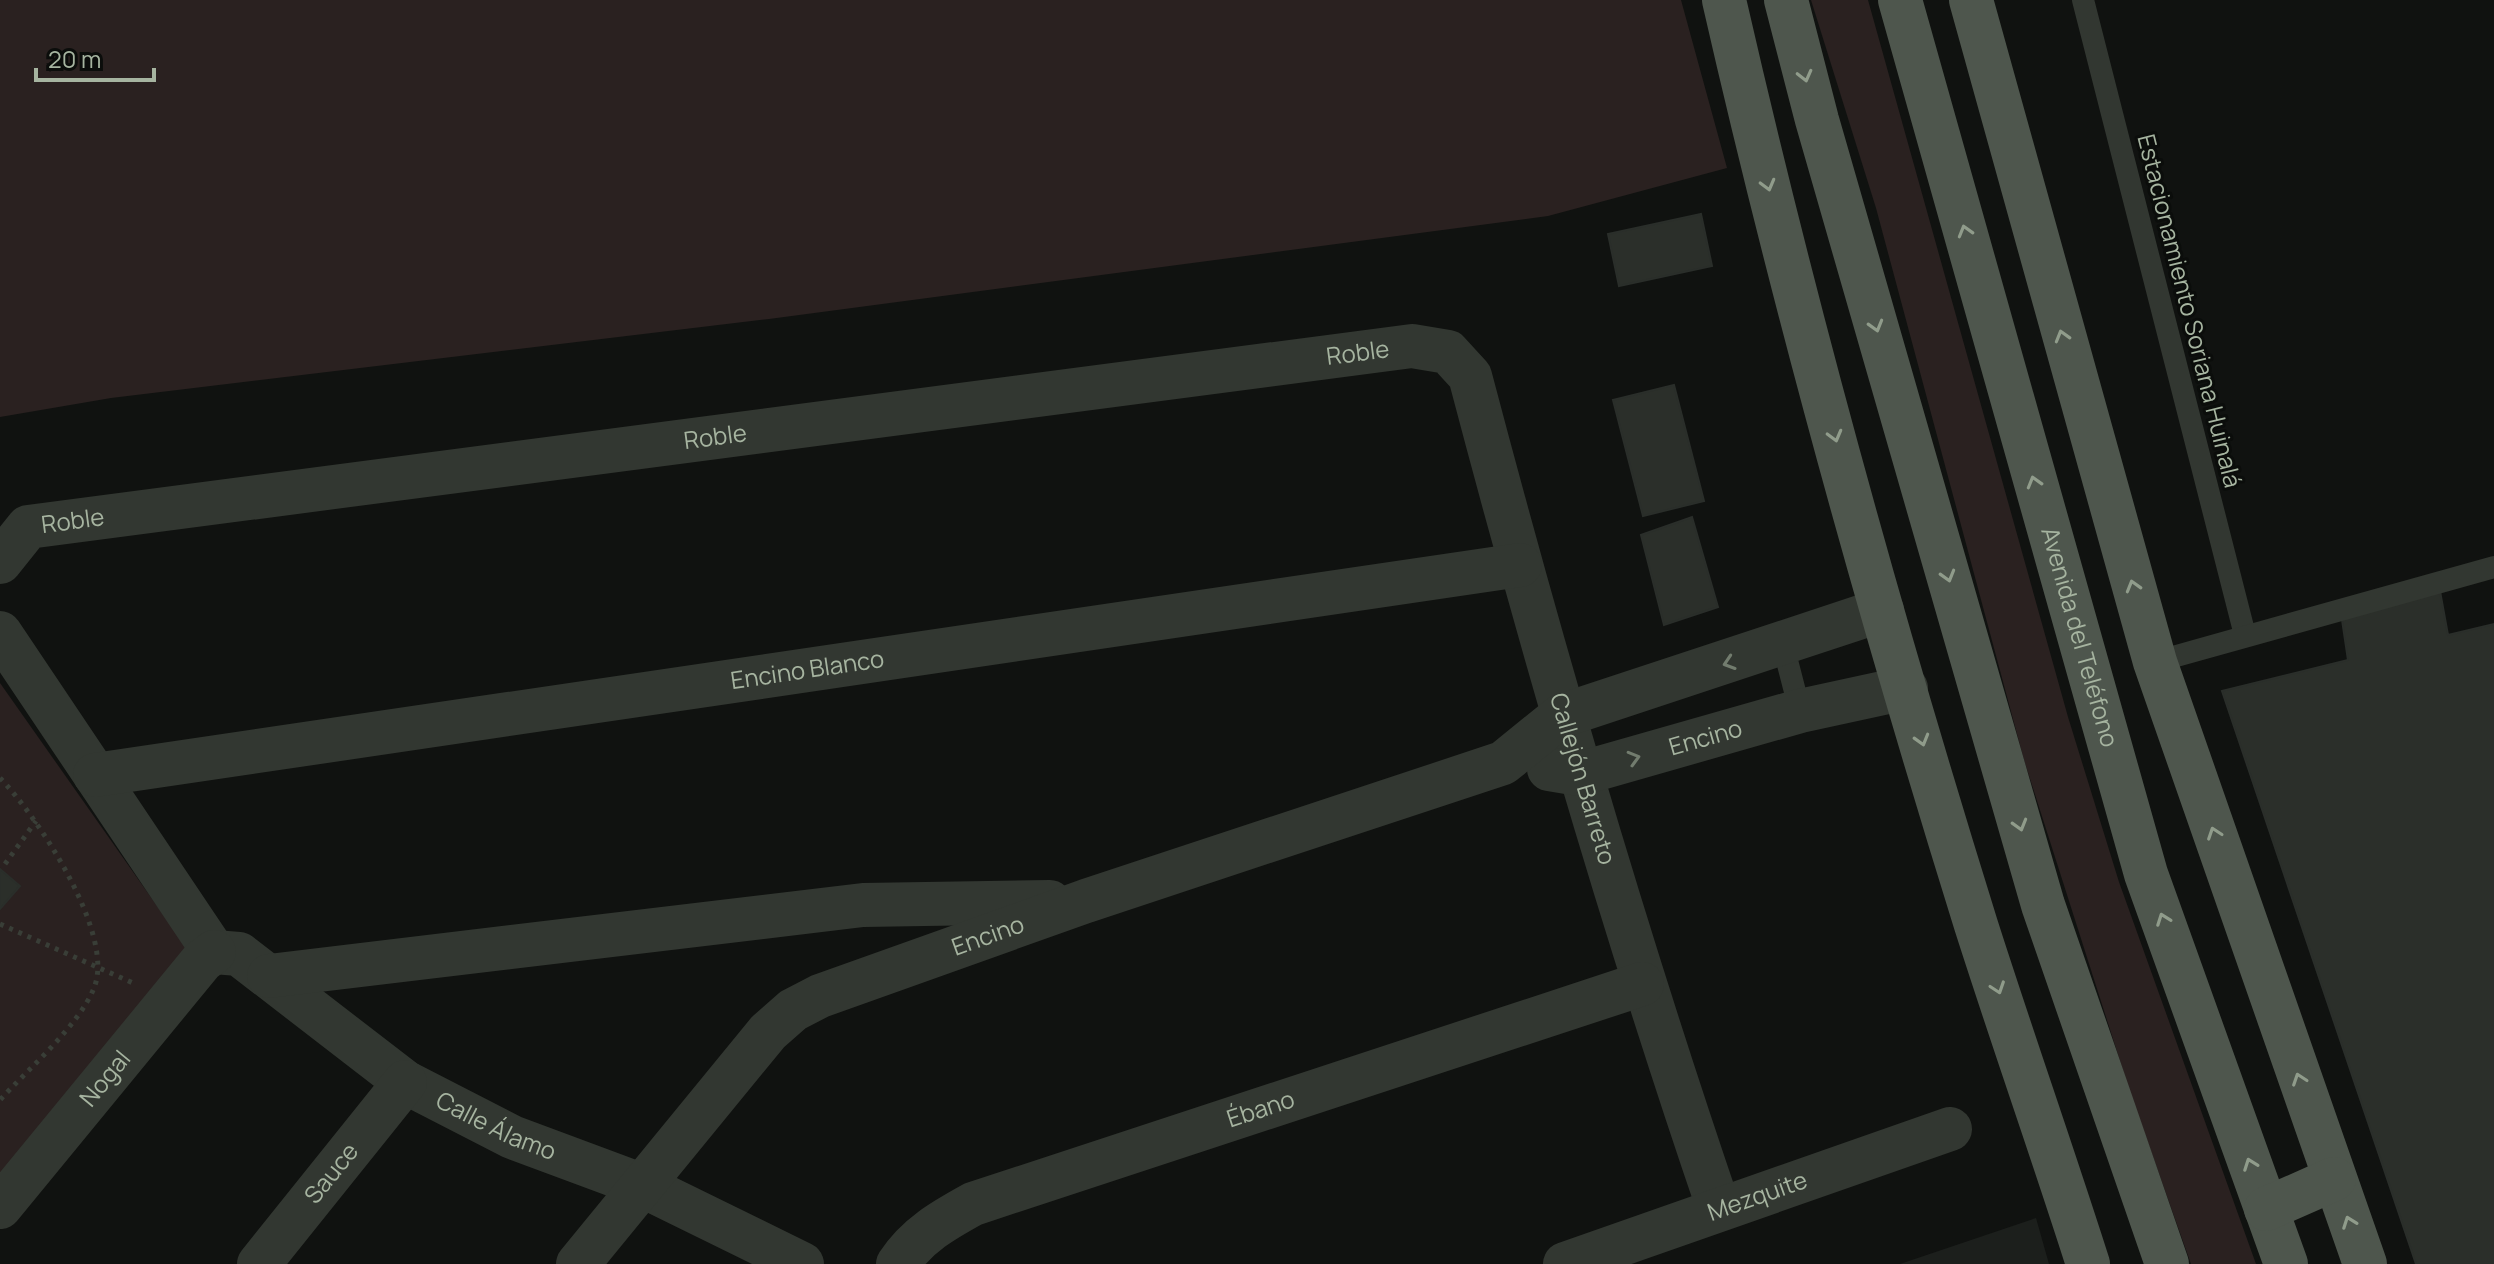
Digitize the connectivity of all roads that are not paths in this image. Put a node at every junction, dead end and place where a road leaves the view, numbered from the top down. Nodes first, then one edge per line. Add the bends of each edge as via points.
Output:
1 (1724, 0) edge
2 (1786, 0) edge
3 (1900, 0) edge
4 (1971, 0) edge
5 (2083, 0) edge
6 (1991, 80) junction
7 (1927, 94) junction
8 (1817, 120) junction
9 (1756, 139) junction
10 (1448, 352) joint
11 (0, 562) edge
12 (1520, 565) junction
13 (2494, 567) edge
14 (1882, 610) junction
15 (0, 633) edge
16 (2245, 635) junction
17 (1783, 645) junction
18 (2155, 662) junction
19 (1906, 688) junction
20 (1800, 711) junction
21 (1561, 716) junction
22 (1503, 763) junction
23 (1579, 774) junction
24 (95, 775) junction
25 (1086, 901) junction
26 (2043, 905) junction
27 (1977, 926) junction
28 (214, 952) junction
29 (269, 976) junction
30 (1642, 984) junction
31 (405, 1082) junction
32 (1950, 1129) dead end
33 (2334, 1179) junction
34 (641, 1185) junction
35 (0, 1207) edge
36 (1719, 1209) junction
37 (2266, 1209) junction
38 (259, 1264) edge
39 (578, 1264) edge
40 (802, 1264) edge
41 (898, 1264) edge
42 (1565, 1264) edge
43 (2088, 1264) edge
44 (2167, 1264) edge
45 (2286, 1264) edge
46 (2365, 1264) edge

1 - 9 main road
2 -> 8 main road
3 - 7 main road, Avenida del Teléfono
4 - 6 main road
5 - 16 lane, Estacionamiento Soriana Huinalá
6 - 7 main road
18 -> 6 main road
37 -> 7 main road, Avenida del Teléfono via 2146,874
8 - 9 main road
8 -> 26 main road
9 -> 14 main road
10 - 11 street, Roble via 1412,346 28,527
10 - 12 street, Callejón Barreto via 1470,376
12 - 21 street, Callejón Barreto
12 - 24 street, Encino Blanco
13 - 16 lane
14 - 17 street, Encino
14 - 19 main road
15 - 24 street
16 - 18 lane
17 - 20 lane
17 -> 21 street, Encino
33 -> 18 main road
19 - 20 street, Encino
19 -> 27 main road
23 -> 20 street, Encino
21 - 22 street, Encino
21 - 23 street, Callejón Barreto
22 - 23 street, Encino
22 - 25 street, Encino
23 - 30 street, Callejón Barreto
24 - 28 street
25 - 29 street via 863,905
25 - 34 street, Encino via 793,1010 768,1032
26 - 27 main road
26 - 44 main road
27 -> 43 main road
28 - 29 street, Calle Álamo via 239,954
28 - 35 street, Nogal
29 - 31 street, Calle Álamo
30 - 36 street, Callejón Barreto
30 - 41 street, Ébano via 973,1204 940,1222 909,1247
31 - 34 street, Calle Álamo via 512,1137
31 - 38 street, Sauce
32 - 36 street, Mezquite
33 - 37 main road
46 -> 33 main road
34 - 39 street, Encino
34 - 40 street, Calle Álamo
36 - 42 street, Mezquite
37 - 45 main road, Avenida del Teléfono

